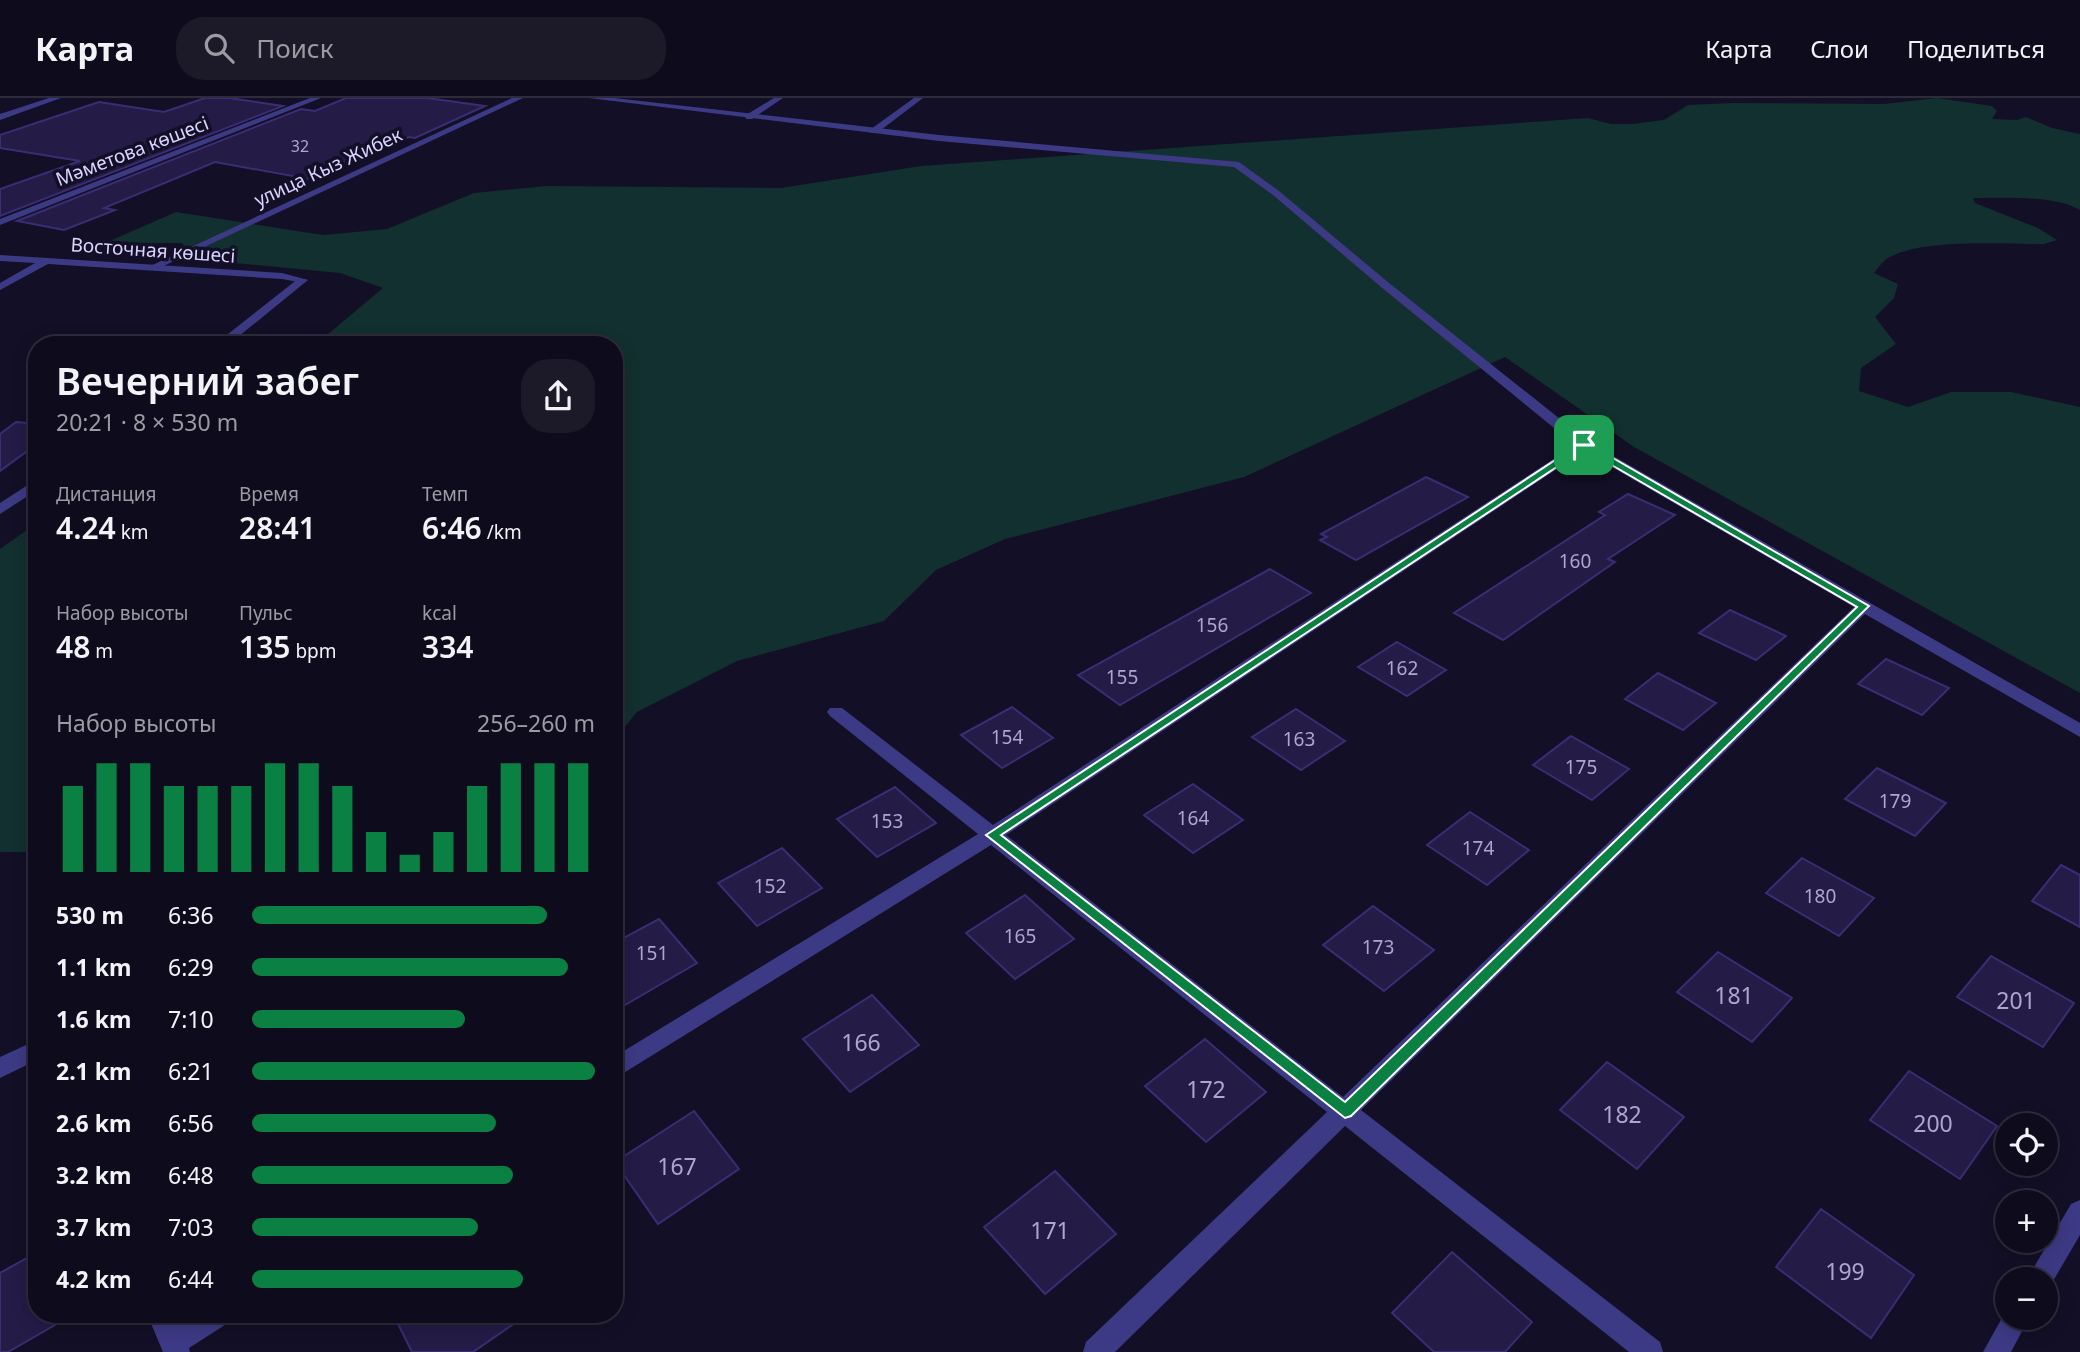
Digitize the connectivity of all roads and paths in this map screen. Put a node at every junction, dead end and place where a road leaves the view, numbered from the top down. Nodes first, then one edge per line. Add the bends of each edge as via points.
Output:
1 (57, 98) edge
2 (317, 98) edge
3 (519, 98) edge
4 (593, 98) edge
5 (779, 98) edge
6 (919, 98) edge
7 (0, 117) edge
8 (750, 117) junction
9 (874, 131) junction
10 (0, 222) edge
11 (0, 258) edge
12 (46, 261) junction
13 (151, 268) junction
14 (303, 280) joint
15 (0, 287) edge
16 (231, 336) edge
17 (1584, 445) junction
18 (28, 489) edge
19 (0, 510) edge
20 (1864, 606) junction
21 (836, 712) dead end
22 (2080, 731) edge
23 (992, 835) junction
24 (28, 1054) edge
25 (623, 1063) edge
26 (0, 1068) edge
27 (1345, 1112) junction
28 (2080, 1212) edge
29 (2047, 1267) edge
30 (164, 1323) edge
31 (207, 1323) edge
32 (2010, 1330) edge
33 (175, 1348) edge
34 (1096, 1352) edge
35 (1650, 1352) edge
36 (1996, 1352) edge

1 - 7 street
2 - 10 street, Мәметова көшесі
3 - 13 street, улица Кыз Жибек
4 - 8 street
5 - 8 lane
6 - 9 lane
8 - 9 street
9 - 17 street via 1236,164
11 - 12 lane, Восточная көшесі
12 - 13 lane, Восточная көшесі
12 - 15 lane
13 - 14 lane, Восточная көшесі
14 - 16 street
17 - 20 street
17 - 23 street
18 - 19 street
20 - 22 street
20 - 27 street
21 - 23 street
23 - 25 street
23 - 27 street
24 - 26 street
27 - 34 street
27 - 35 street
28 - 29 street
30 - 33 street
31 - 33 street
32 - 36 street

